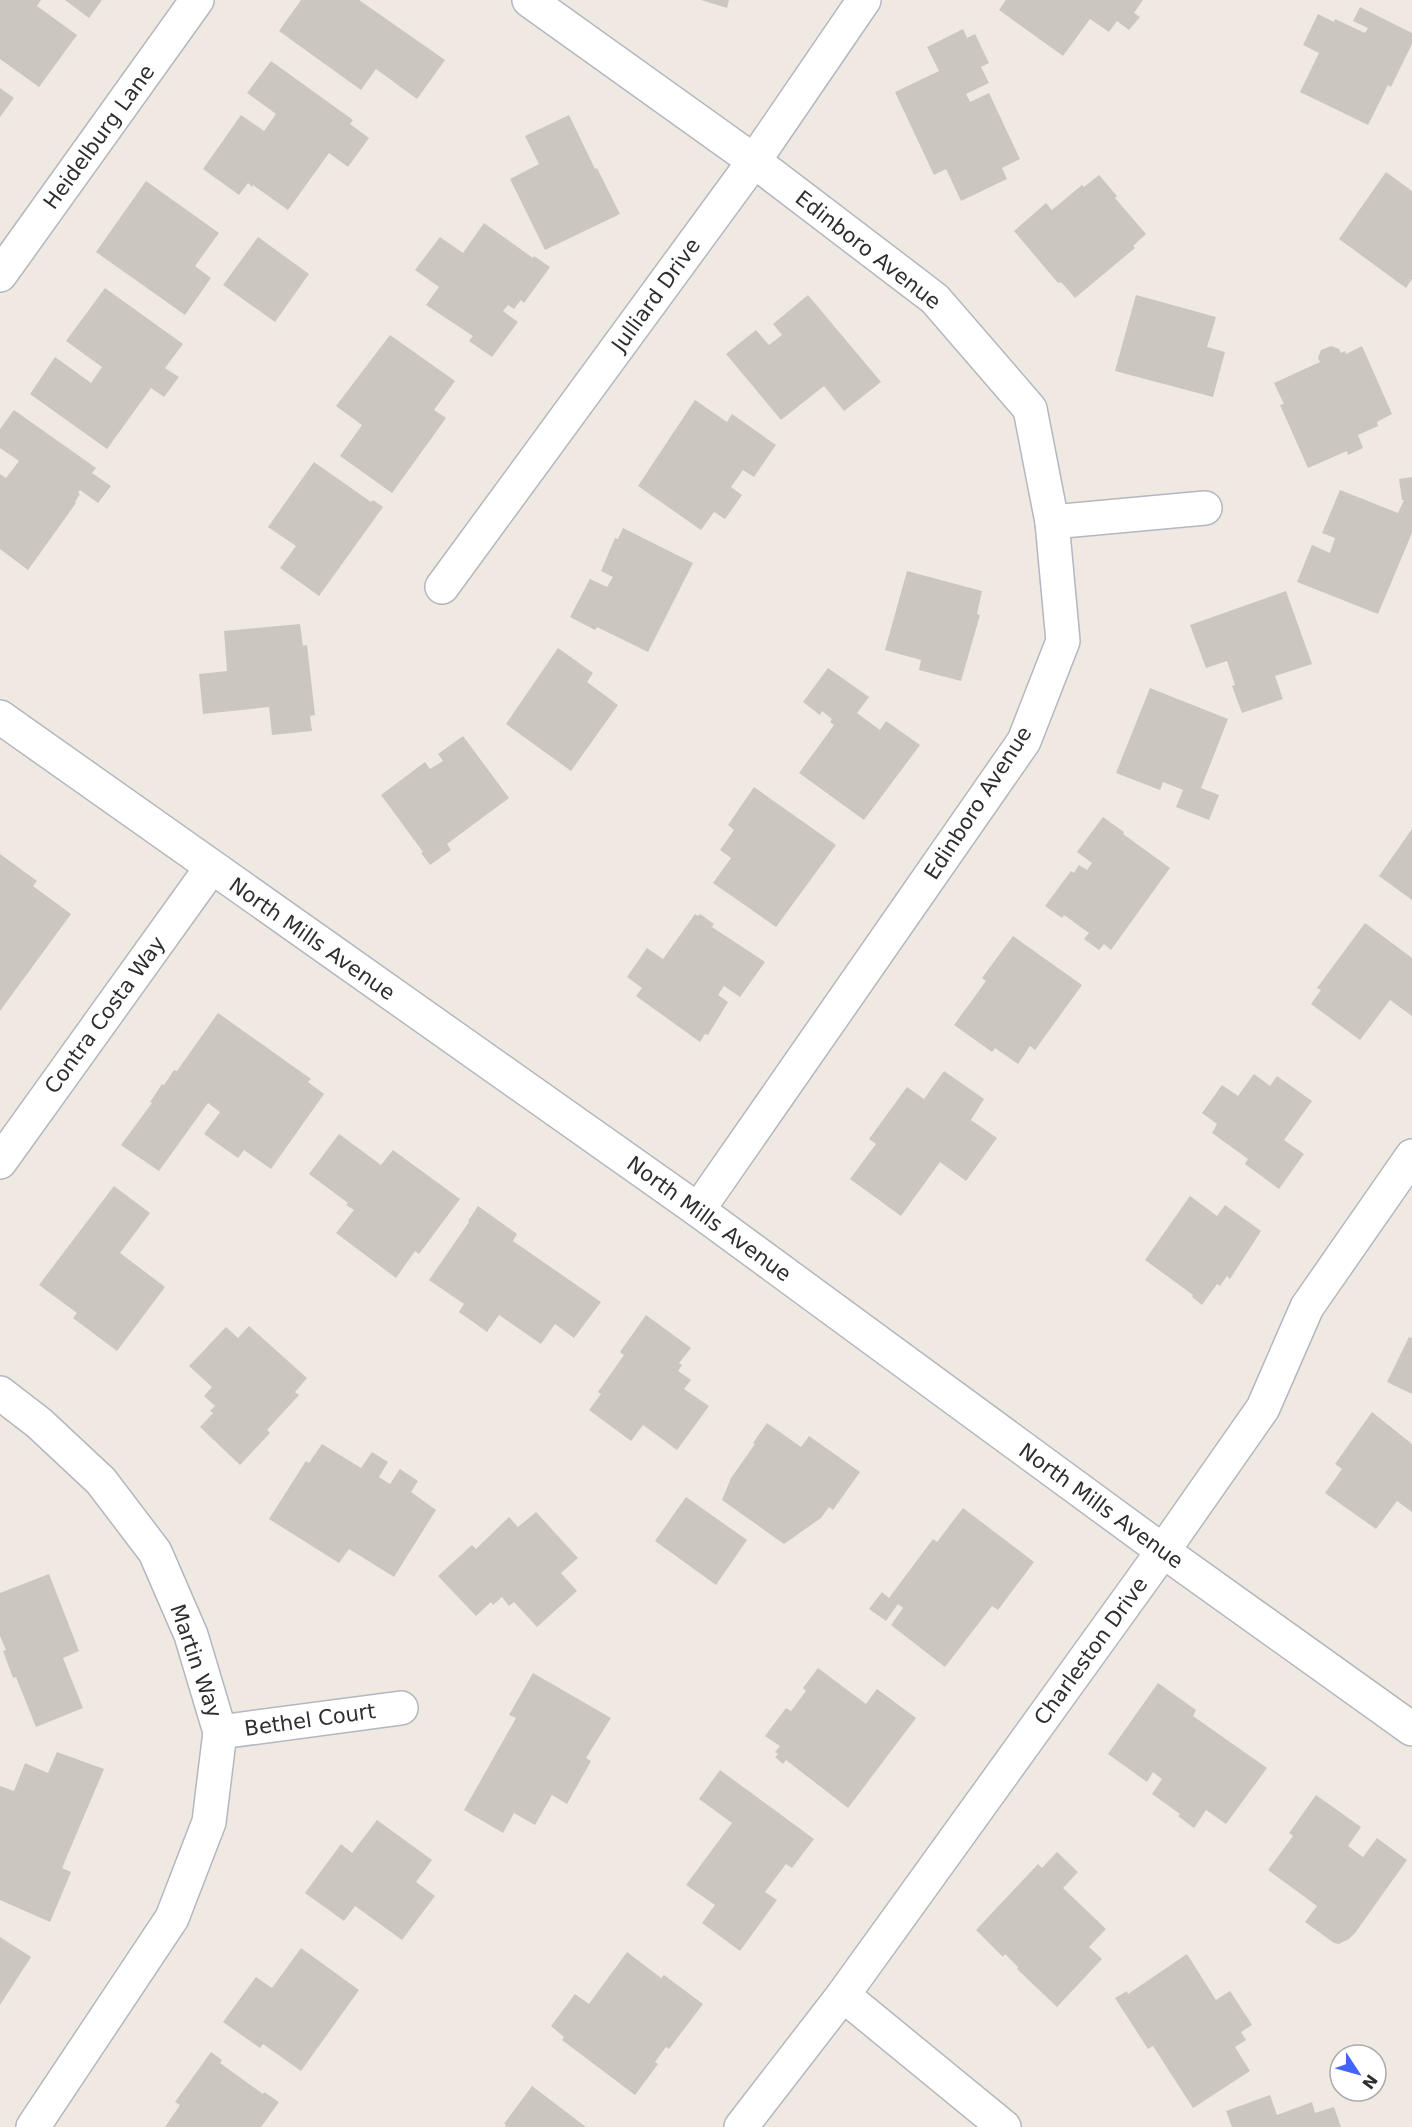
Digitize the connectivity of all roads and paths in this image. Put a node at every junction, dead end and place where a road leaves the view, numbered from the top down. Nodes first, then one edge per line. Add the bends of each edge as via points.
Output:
1 (197, 0) edge
2 (529, 0) edge
3 (864, 0) edge
4 (754, 161) junction
5 (0, 275) edge
6 (1205, 508) dead end
7 (1052, 522) junction
8 (442, 587) dead end
9 (0, 717) edge
10 (211, 868) junction
11 (1412, 1156) edge
12 (0, 1162) edge
13 (698, 1210) junction
14 (0, 1393) edge
15 (1163, 1551) junction
16 (401, 1708) dead end
17 (1412, 1729) edge
18 (220, 1732) junction
19 (843, 1995) junction
20 (33, 2127) edge
21 (741, 2127) edge
22 (1004, 2127) edge

1 - 5 street, Heidelburg Lane
2 - 4 street, Edinboro Avenue
3 - 4 street, Julliard Drive
4 - 7 street, Edinboro Avenue via 935,299 1030,409
4 - 8 street, Julliard Drive
6 - 7 street
7 - 13 street, Edinboro Avenue via 1063,641 1024,741
9 - 10 street, North Mills Avenue
10 - 12 street, Contra Costa Way
10 - 13 street, North Mills Avenue
11 - 15 street, Charleston Drive via 1306,1307 1263,1408
13 - 15 street, North Mills Avenue
14 - 18 street, Martin Way via 101,1480 155,1552 191,1635
15 - 17 street, North Mills Avenue
15 - 19 street, Charleston Drive
16 - 18 street, Bethel Court
18 - 20 street, Martin Way via 209,1822 172,1918
19 - 21 street, Charleston Drive
19 - 22 street

